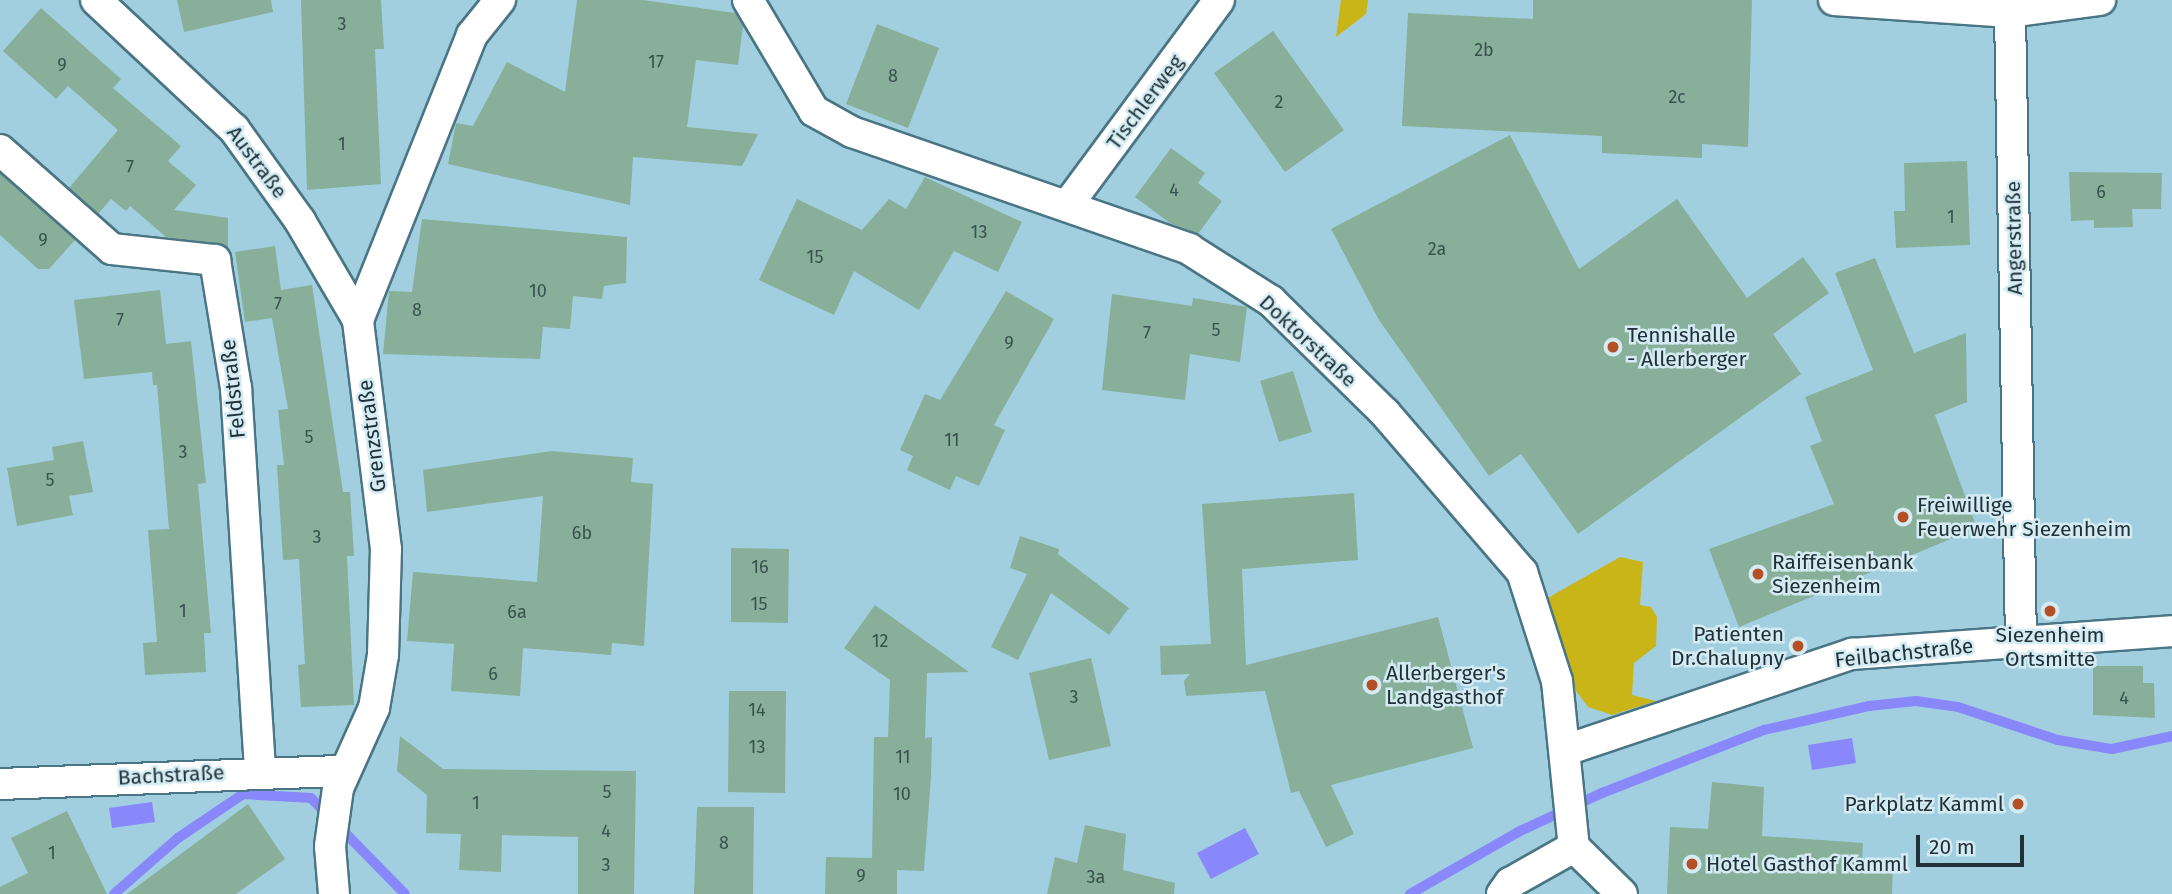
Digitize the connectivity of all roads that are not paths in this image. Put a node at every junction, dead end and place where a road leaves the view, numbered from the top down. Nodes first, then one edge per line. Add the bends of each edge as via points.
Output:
1 (96, 0) edge
2 (500, 0) edge
3 (748, 0) edge
4 (1219, 0) edge
5 (1834, 0) edge
6 (2100, 0) edge
7 (2010, 12) junction
8 (0, 150) edge
9 (1069, 203) junction
10 (358, 320) junction
11 (2172, 631) edge
12 (2021, 641) junction
13 (1566, 750) junction
14 (260, 770) junction
15 (340, 779) junction
16 (0, 784) edge
17 (1573, 838) junction
18 (334, 894) edge
19 (1502, 894) edge
20 (1622, 894) edge

1 - 10 street, Austraße via 234,128 300,221
2 - 10 street, Grenzstraße via 472,36
3 - 9 street, Doktorstraße via 814,111 852,132
4 - 9 street, Tischlerweg
5 - 7 street
6 - 7 street
7 - 12 street, Angerstraße
8 - 14 street, Feldstraße via 112,249 215,260 236,388
9 - 13 street, Doktorstraße via 1189,248 1271,301 1440,474 1522,572 1557,681
10 - 15 street, Grenzstraße via 386,549 383,656 374,708
11 - 12 street, Feilbachstraße
12 - 13 street, Feilbachstraße via 1835,658
13 - 17 street, Doktorstraße
14 - 15 street, Bachstraße
14 - 16 street, Bachstraße
15 - 18 street, Grenzstraße via 330,846
17 - 19 street via 1510,883
17 - 20 street

